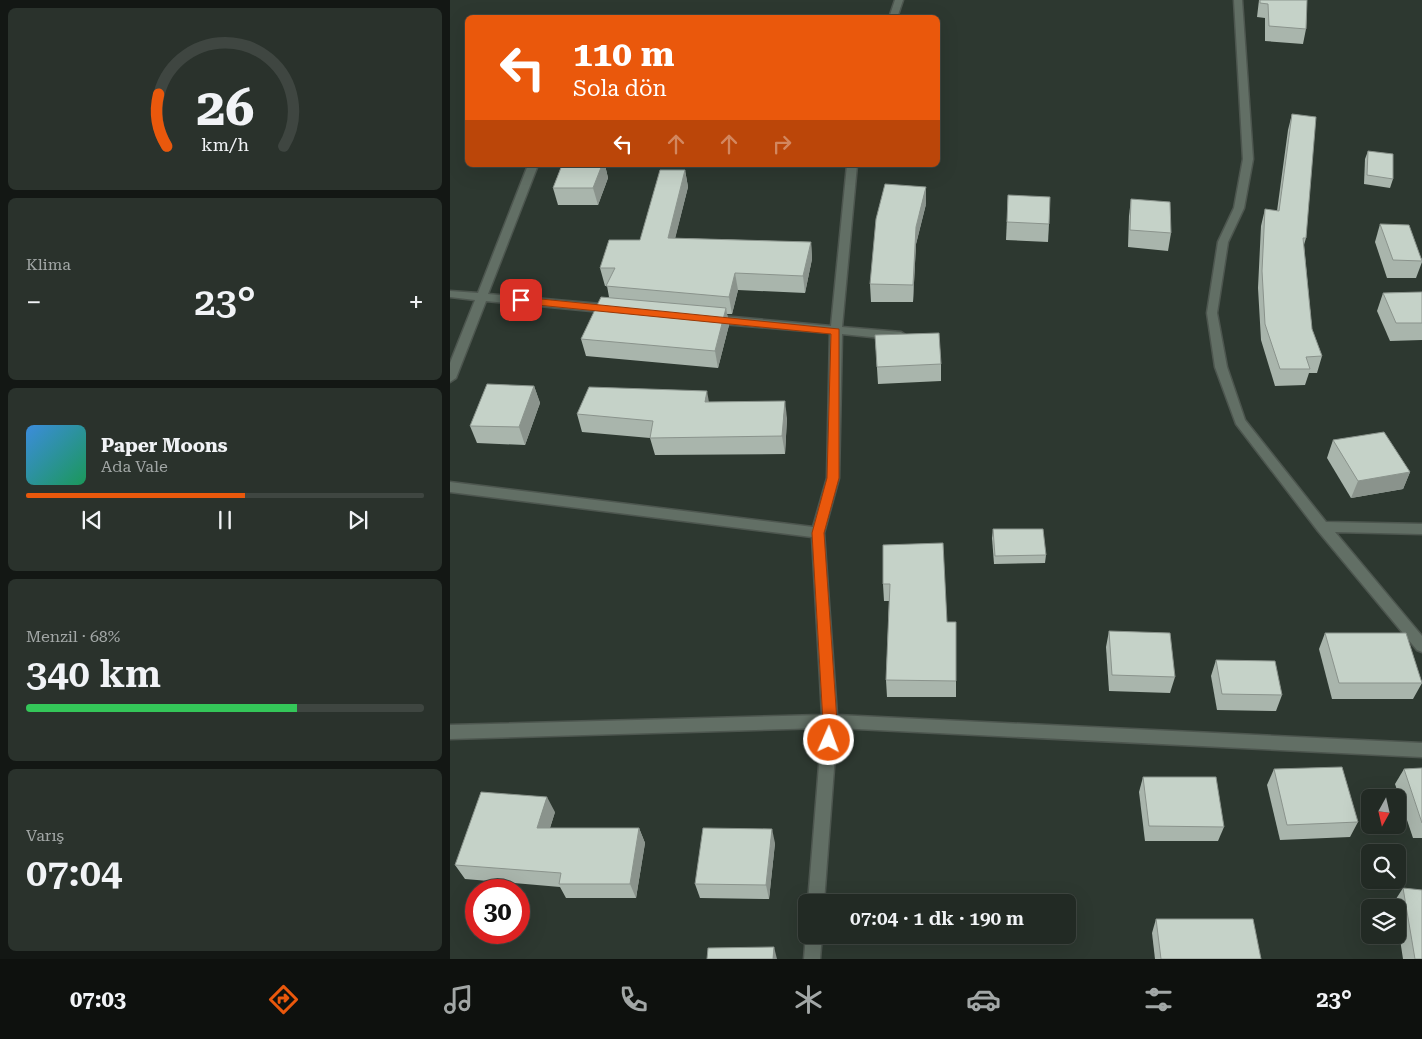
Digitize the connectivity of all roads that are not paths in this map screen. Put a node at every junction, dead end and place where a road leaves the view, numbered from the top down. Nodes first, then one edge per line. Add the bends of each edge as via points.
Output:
1 (899, 0) edge
2 (1238, 0) edge
3 (893, 15) edge
4 (532, 167) edge
5 (852, 167) edge
6 (450, 294) edge
7 (481, 296) junction
8 (619, 310) edge
9 (698, 318) edge
10 (836, 331) junction
11 (910, 337) edge
12 (450, 378) edge
13 (450, 487) edge
14 (1323, 527) junction
15 (1422, 529) edge
16 (818, 533) junction
17 (1422, 646) edge
18 (830, 722) junction
19 (450, 732) edge
20 (1422, 750) edge
21 (817, 894) edge
22 (813, 944) edge
23 (812, 959) edge

1 - 3 street
2 - 14 street via 1248,159 1239,208 1223,242 1212,313 1220,358 1240,421
4 - 7 street
5 - 10 street
6 - 7 street
7 - 8 street
7 - 12 street
9 - 10 street
10 - 11 street
10 - 16 street via 833,478
13 - 16 street
14 - 15 street
14 - 17 street
16 - 18 street
18 - 19 street
18 - 20 street
18 - 21 street
22 - 23 street

